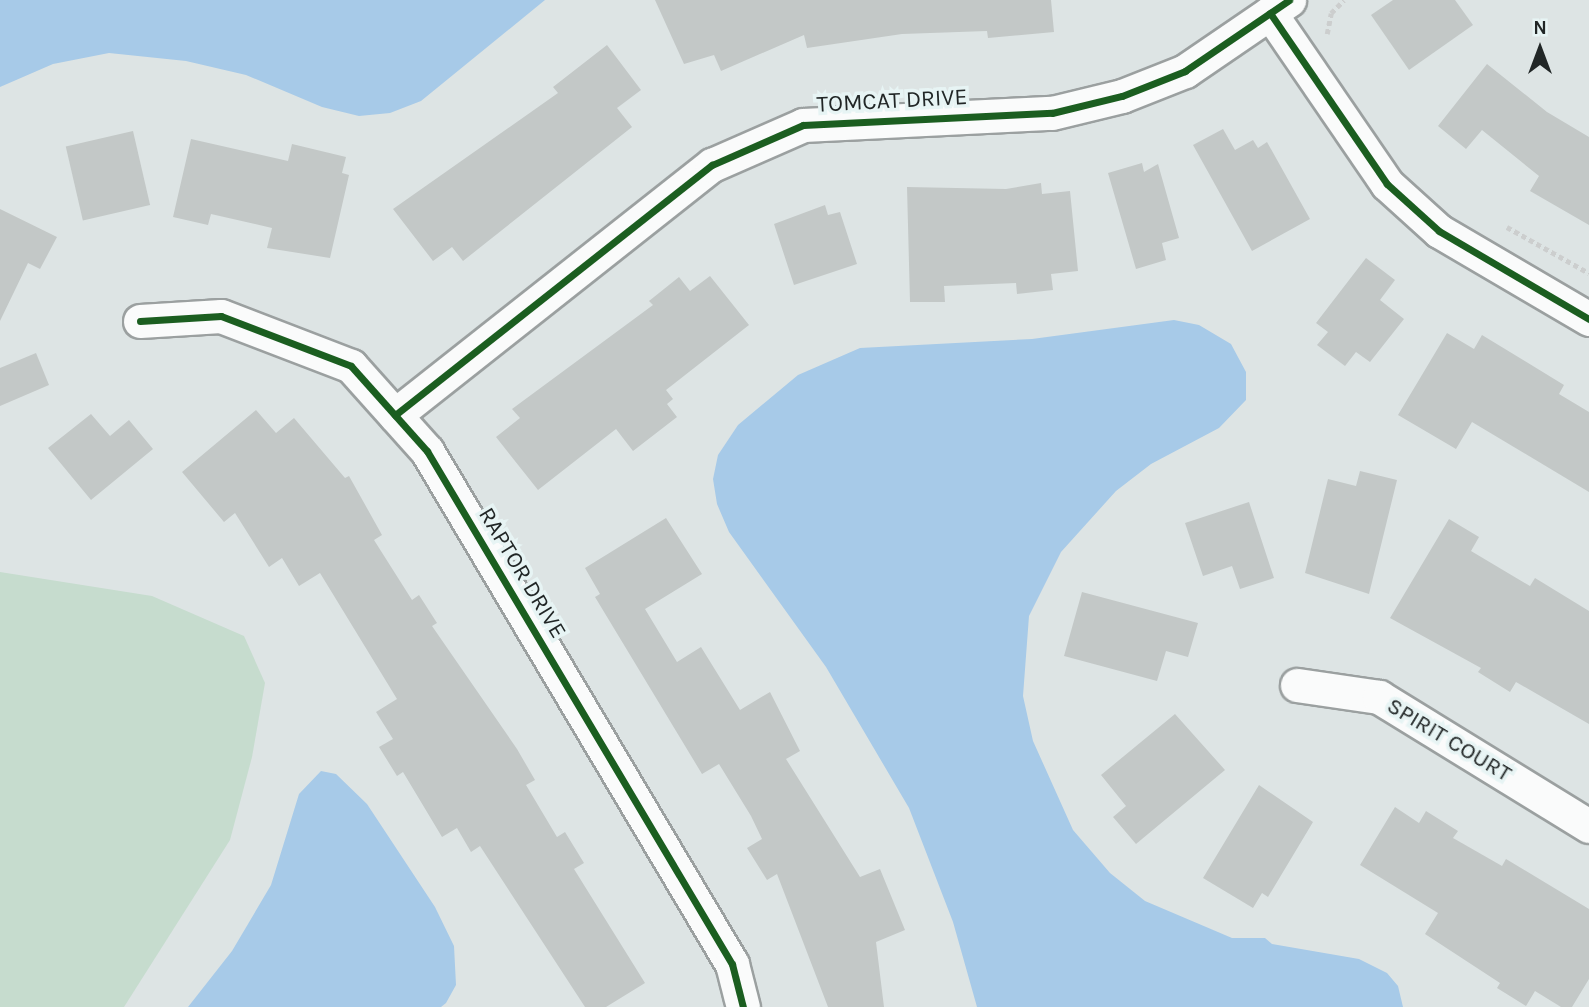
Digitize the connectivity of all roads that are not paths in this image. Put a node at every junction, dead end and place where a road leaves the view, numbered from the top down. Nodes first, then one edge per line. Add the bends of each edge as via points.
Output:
1 (1279, 6) edge
2 (1589, 319) edge
3 (140, 321) dead end
4 (395, 415) junction
5 (1297, 685) dead end
6 (1589, 826) edge
7 (743, 1007) edge

1 - 2 street via 1387,184 1439,231
1 - 4 street, TOMCAT DRIVE via 1185,71 1122,96 1052,113 803,124 712,165
3 - 4 street, RAPTOR DRIVE via 221,316 351,366
4 - 7 street, RAPTOR DRIVE via 427,451 732,964
5 - 6 street, SPIRIT COURT via 1379,697

